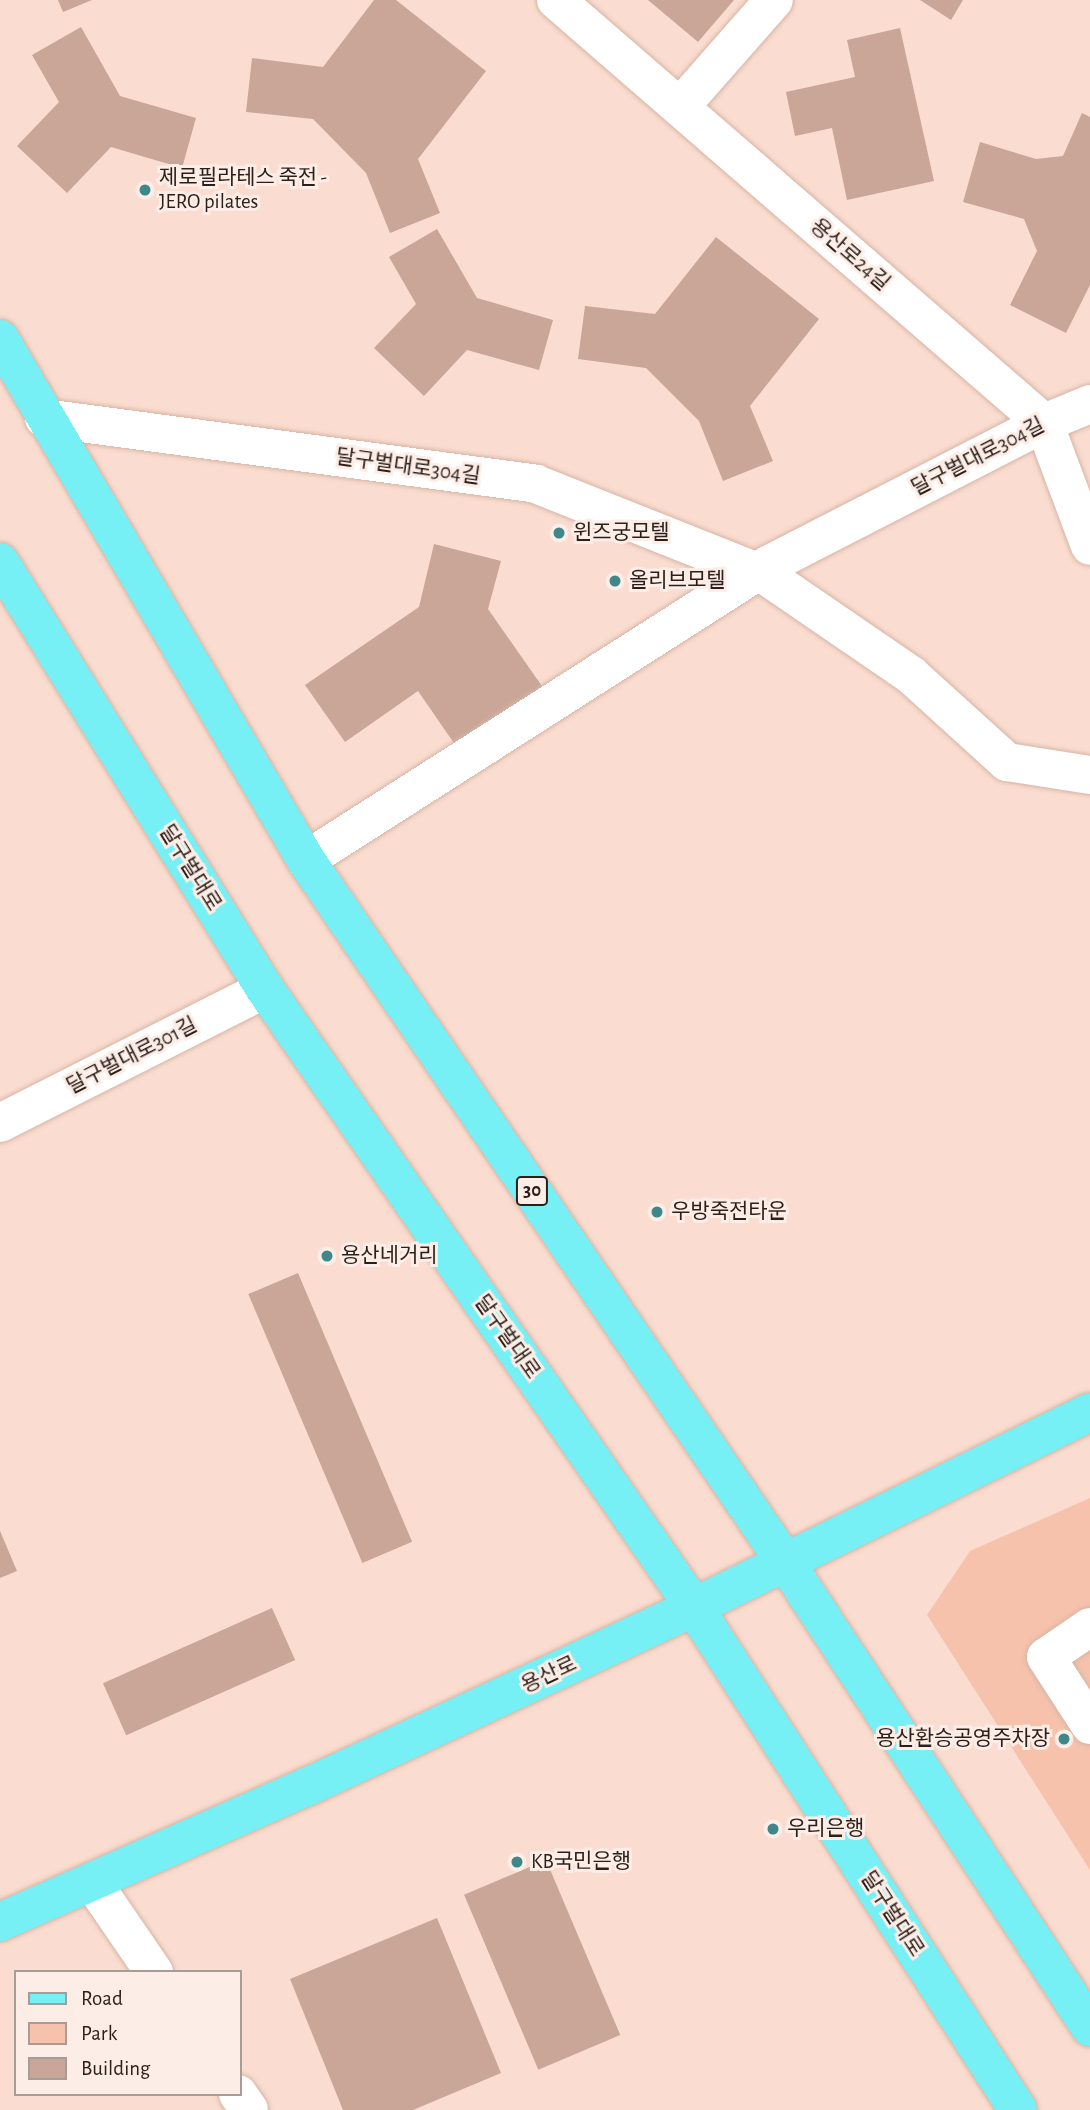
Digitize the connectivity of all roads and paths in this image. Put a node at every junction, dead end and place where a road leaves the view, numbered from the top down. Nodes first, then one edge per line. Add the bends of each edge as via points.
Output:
1 (556, 0) edge
2 (774, 0) edge
3 (680, 107) junction
4 (0, 339) edge
5 (1090, 404) edge
6 (44, 418) junction
7 (1044, 423) junction
8 (1090, 547) edge
9 (0, 562) edge
10 (756, 572) junction
11 (1090, 775) edge
12 (306, 860) junction
13 (265, 989) junction
14 (0, 1123) edge
15 (1090, 1412) edge
16 (786, 1563) junction
17 (694, 1607) junction
18 (1090, 1627) edge
19 (1090, 1725) edge
20 (93, 1883) junction
21 (0, 1922) edge
22 (153, 1970) edge
23 (1090, 2026) edge
24 (1018, 2110) edge

1 - 3 street, 용산로24길
2 - 3 street
3 - 7 street, 용산로24길
4 - 6 main road, 30
5 - 7 street, 달구벌대로304길
6 - 10 street, 달구벌대로304길 via 536,484
6 - 12 main road, 30
7 - 8 street, 용산로24길
7 - 10 street, 달구벌대로304길
9 - 13 main road, 달구벌대로
10 - 11 street, 달구벌대로304길 via 911,675 1007,762
10 - 12 street
12 - 16 main road, 30
13 - 14 street, 달구벌대로301길
13 - 17 main road, 달구벌대로
15 - 16 main road, 용산로
16 - 17 main road, 용산로
16 - 23 main road, 30
17 - 20 main road, 용산로
17 - 24 main road, 달구벌대로
18 - 19 street via 1046,1657
20 - 21 main road, 용산로
20 - 22 street

